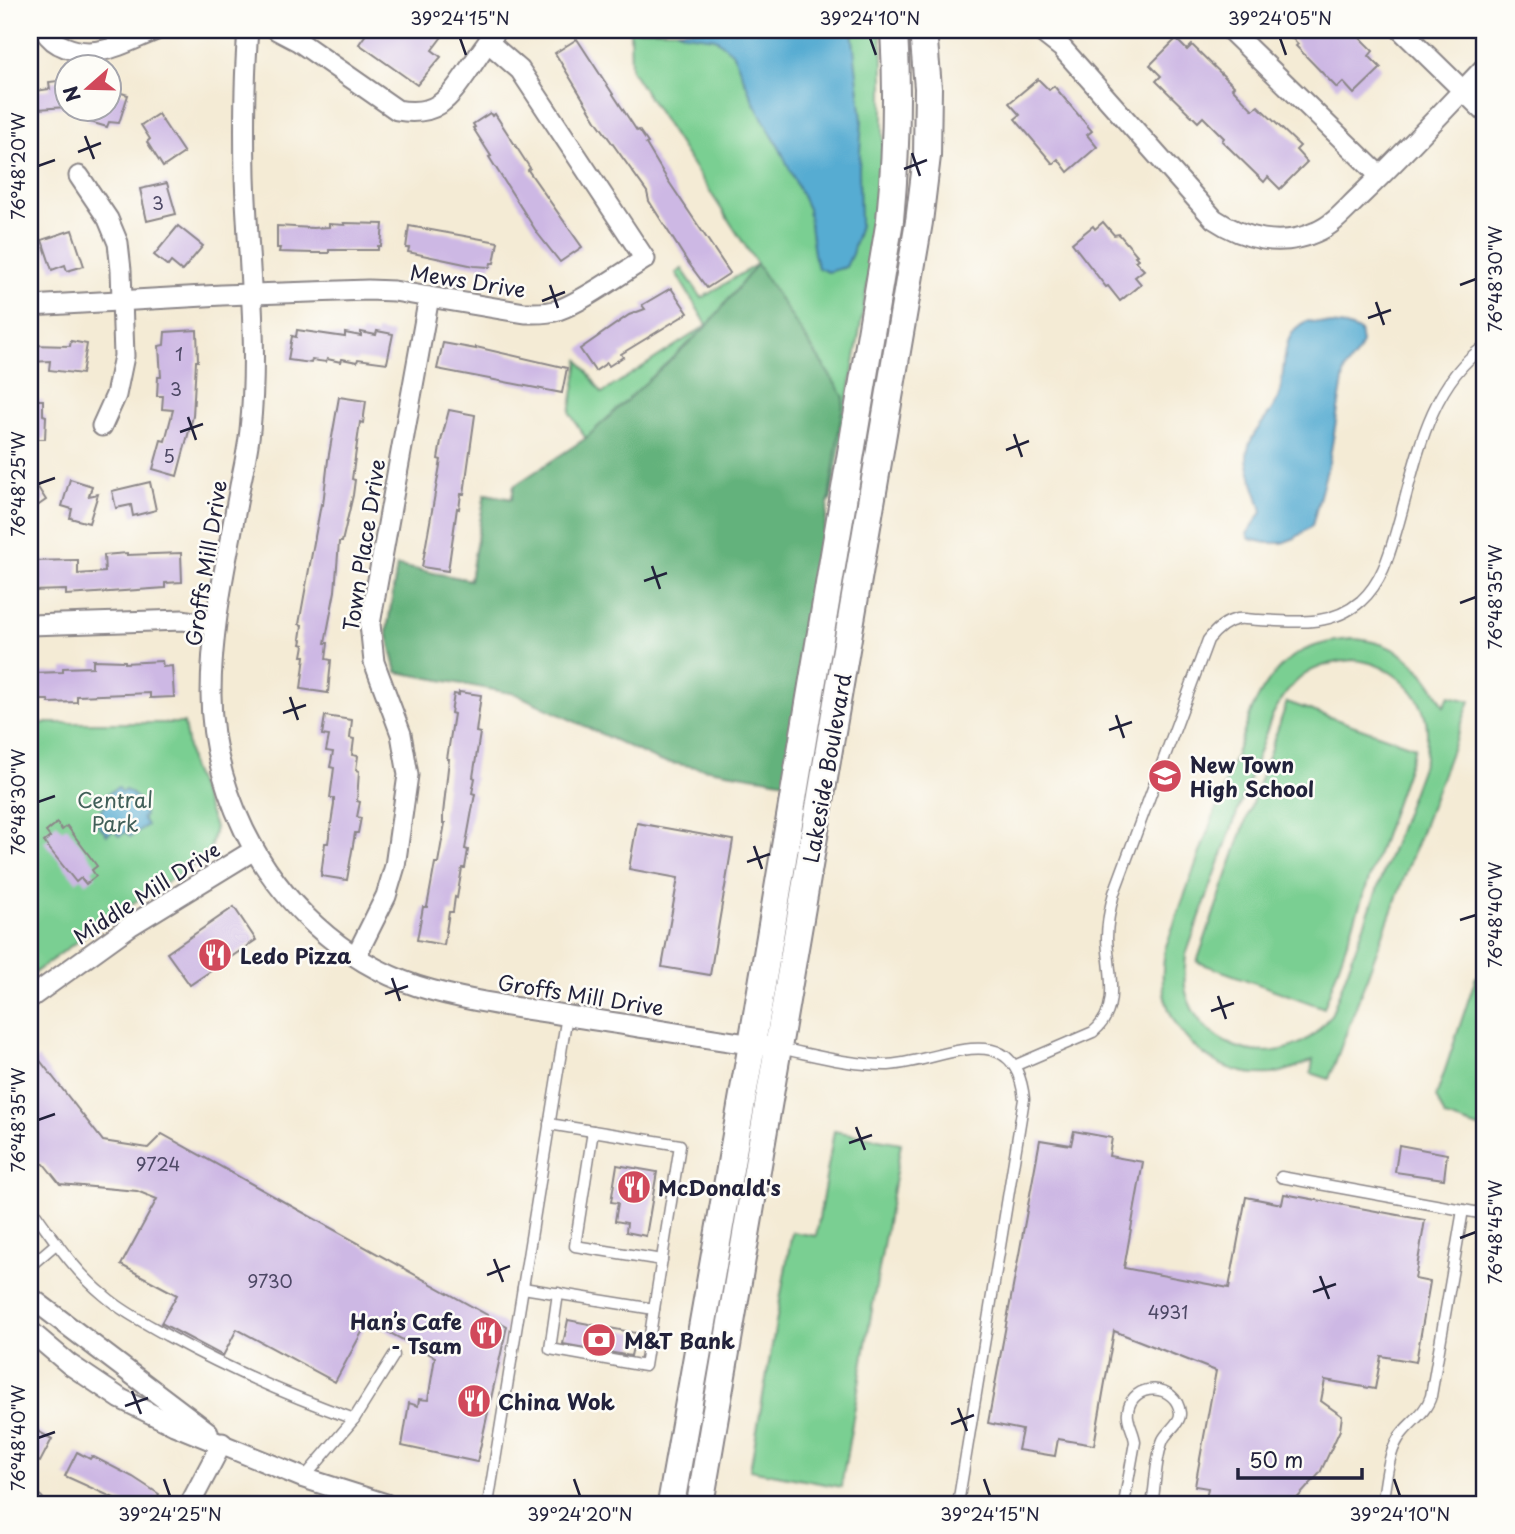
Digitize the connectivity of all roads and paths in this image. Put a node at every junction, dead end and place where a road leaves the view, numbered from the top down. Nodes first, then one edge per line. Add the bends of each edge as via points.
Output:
1 (44, 30) edge
2 (156, 30) edge
3 (248, 30) edge
4 (277, 30) edge
5 (894, 30) edge
6 (923, 30) edge
7 (1039, 30) edge
8 (1230, 30) edge
9 (1401, 30) edge
10 (492, 36) edge
11 (1485, 67) edge
12 (1463, 90) junction
13 (1485, 112) edge
14 (79, 176) dead end
15 (1380, 176) junction
16 (252, 294) junction
17 (429, 297) junction
18 (122, 300) junction
19 (30, 306) edge
20 (1485, 346) edge
21 (102, 426) dead end
22 (30, 625) edge
23 (215, 626) junction
24 (254, 850) junction
25 (356, 956) junction
26 (30, 998) edge
27 (567, 1015) junction
28 (752, 1044) junction
29 (779, 1048) junction
30 (1014, 1066) junction
31 (550, 1124) junction
32 (593, 1131) junction
33 (1281, 1177) dead end
34 (30, 1206) edge
35 (1463, 1210) junction
36 (1485, 1214) edge
37 (57, 1243) junction
38 (662, 1260) junction
39 (30, 1266) edge
40 (523, 1288) junction
41 (558, 1293) junction
42 (30, 1297) edge
43 (654, 1309) junction
44 (30, 1331) edge
45 (394, 1355) dead end
46 (354, 1419) junction
47 (222, 1443) junction
48 (304, 1478) junction
49 (365, 1502) edge
50 (190, 1504) edge
51 (386, 1504) edge
52 (488, 1504) edge
53 (671, 1504) edge
54 (700, 1504) edge
55 (958, 1504) edge
56 (1124, 1504) edge
57 (1153, 1504) edge
58 (1382, 1504) edge

1 - 2 street via 58,44 88,54
3 - 16 street, Groffs Mill Drive via 245,177
4 - 10 street via 397,110 412,113 438,107 450,97
5 - 28 main road, Lakeside Boulevard via 898,90 890,220
6 - 29 main road, Lakeside Boulevard via 927,156 919,222
7 - 15 street via 1062,47 1193,198 1231,230 1274,240 1317,232
8 - 15 street
9 - 12 street
10 - 17 street, Mews Drive via 520,70 645,260 560,310 544,313
11 - 12 street
12 - 13 street
12 - 15 street
14 - 18 street via 118,243
16 - 17 street, Mews Drive via 368,290
16 - 18 street, Mews Drive
16 - 23 street, Groffs Mill Drive via 250,434
17 - 25 street, Town Place Drive via 370,624 374,662 401,734 408,775 395,866 386,896
18 - 19 street, Mews Drive
18 - 21 street via 121,377
20 - 30 lane via 1464,362 1437,404 1384,568 1362,600 1345,612 1315,622 1239,618 1216,629 1208,640 1114,893 1107,935 1108,1016 1093,1032
22 - 23 street via 183,620
23 - 24 street, Groffs Mill Drive via 214,737 235,812
24 - 25 street, Groffs Mill Drive via 305,916
24 - 26 street, Middle Mill Drive via 130,926
25 - 27 street, Groffs Mill Drive via 388,974 448,995
27 - 28 street, Groffs Mill Drive
27 - 31 lane
28 - 29 street, Groffs Mill Drive
28 - 53 main road, Lakeside Boulevard
29 - 30 lane via 859,1065 891,1065 977,1048 1006,1058
29 - 54 main road, Lakeside Boulevard
30 - 55 lane via 1022,1079 1024,1099
31 - 32 lane
31 - 40 lane
32 - 38 lane via 575,1246
32 - 38 lane via 680,1145
33 - 35 lane
34 - 37 lane
35 - 36 lane
35 - 58 lane via 1431,1396 1394,1446
37 - 39 lane
37 - 46 lane via 106,1298 155,1329 220,1365
38 - 43 lane
40 - 41 lane
40 - 52 lane
41 - 43 lane
41 - 43 lane via 550,1349 645,1366
42 - 47 street
44 - 47 street via 121,1399
45 - 46 lane
46 - 48 lane
47 - 48 street
47 - 50 street
48 - 49 street
49 - 51 street
56 - 57 lane via 1135,1442 1128,1409 1138,1394 1155,1388 1171,1396 1180,1412 1161,1445

